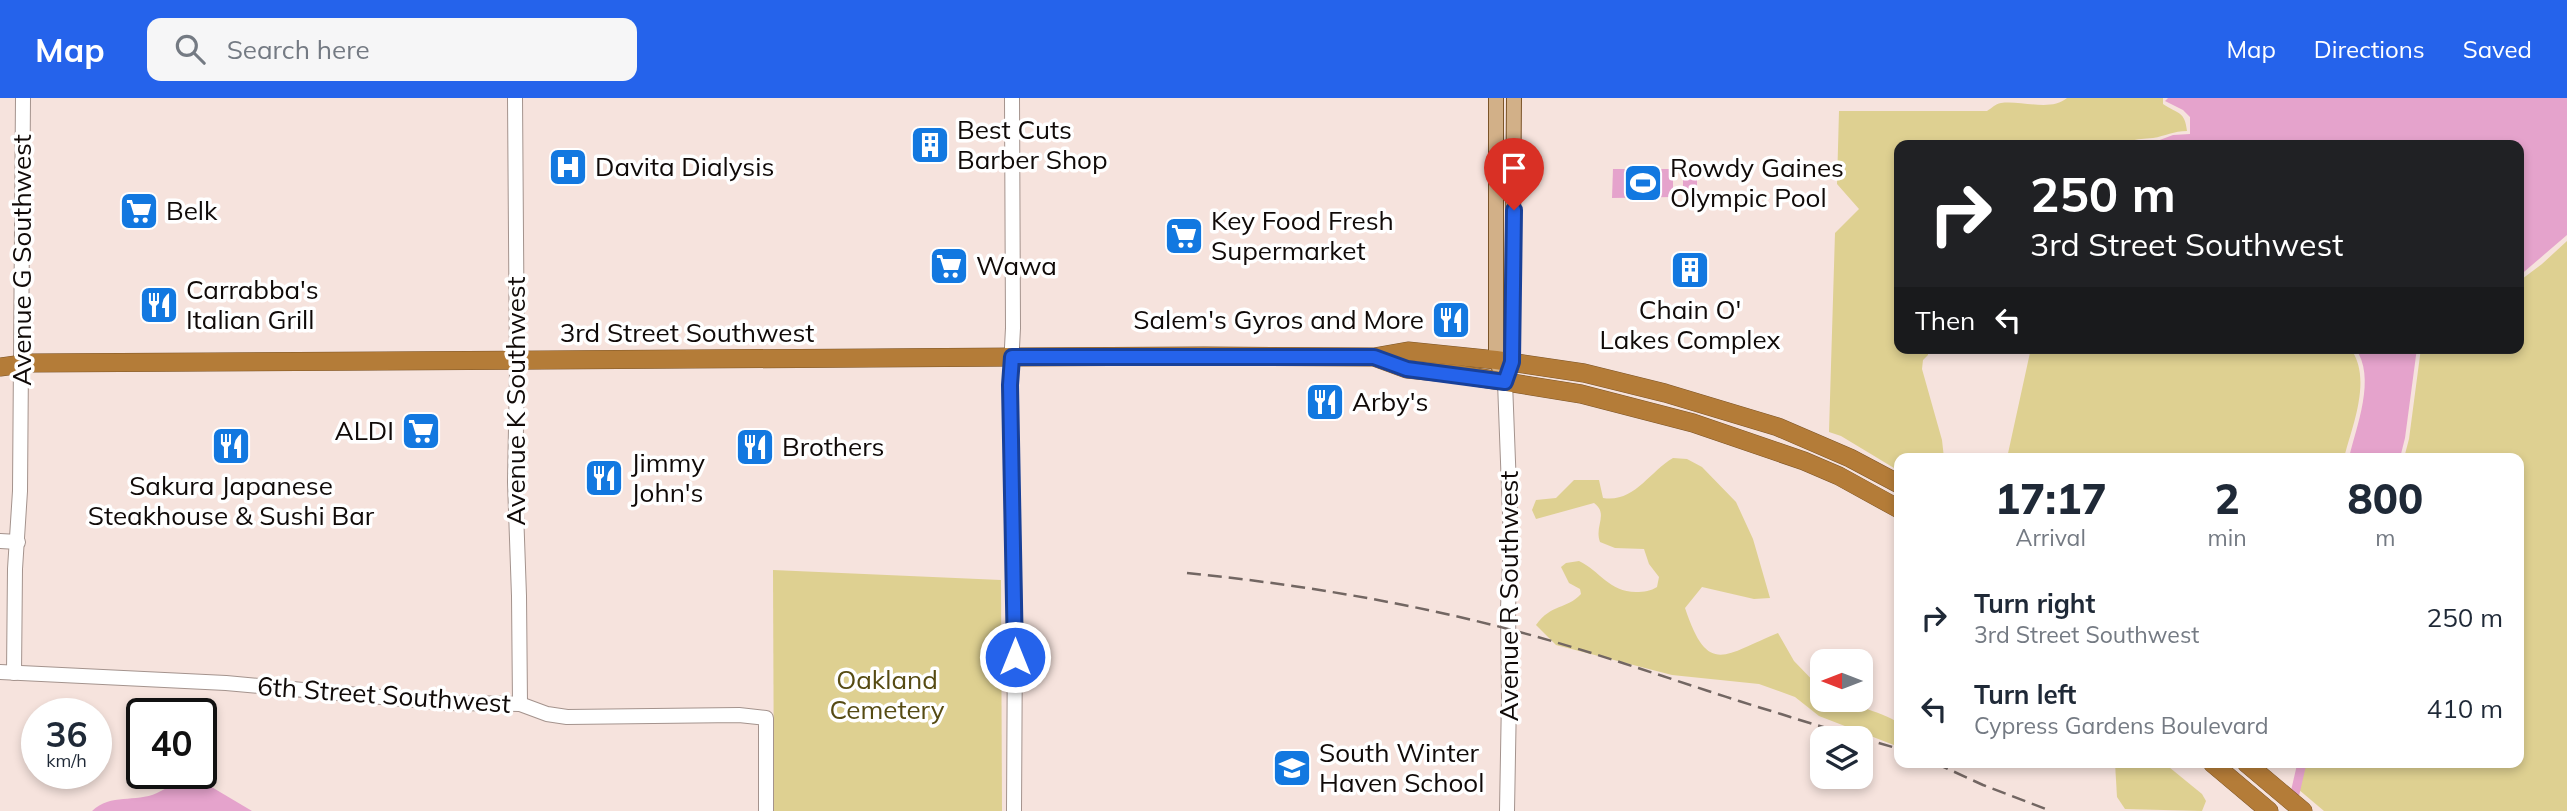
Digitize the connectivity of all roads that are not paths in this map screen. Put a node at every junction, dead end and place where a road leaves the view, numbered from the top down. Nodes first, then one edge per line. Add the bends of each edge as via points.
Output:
1 (23, 98) edge
2 (515, 98) edge
3 (1012, 98) edge
4 (1496, 98) edge
5 (1514, 98) edge
6 (1012, 357) junction
7 (1374, 357) junction
8 (0, 359) edge
9 (516, 360) junction
10 (1504, 361) junction
11 (22, 363) junction
12 (0, 367) edge
13 (1505, 382) junction
14 (1894, 482) edge
15 (1894, 506) edge
16 (0, 541) edge
17 (18, 542) junction
18 (7, 673) edge
19 (520, 704) junction
20 (2218, 768) edge
21 (2252, 768) edge
22 (2267, 809) edge
23 (766, 811) edge
24 (1014, 811) edge
25 (1507, 811) edge
26 (2303, 811) edge

1 - 11 street, Avenue G Southwest
2 - 9 street, Avenue K Southwest
3 - 6 street
4 - 10 main road
5 - 10 main road
6 - 7 highway, 3rd Street Southwest
6 - 9 highway, 3rd Street Southwest
6 - 24 street
7 - 10 highway, 3rd Street Southwest via 1408,351
7 - 13 highway, 3rd Street Southwest via 1407,369
8 - 11 street, 3rd Street Southwest
9 - 11 highway, 3rd Street Southwest
9 - 19 street, Avenue K Southwest
10 - 13 main road
10 - 14 highway, 3rd Street Southwest via 1624,382 1744,416 1814,442
11 - 12 highway
11 - 17 street, Avenue G Southwest
13 - 15 highway, 3rd Street Southwest via 1605,400 1733,435 1815,466
13 - 25 street, Avenue R Southwest via 1511,541
16 - 17 street
17 - 18 street, Avenue G Southwest
18 - 19 street, 6th Street Southwest
19 - 23 street, 6th Street Southwest via 567,717 766,718
20 - 22 highway
21 - 26 highway

